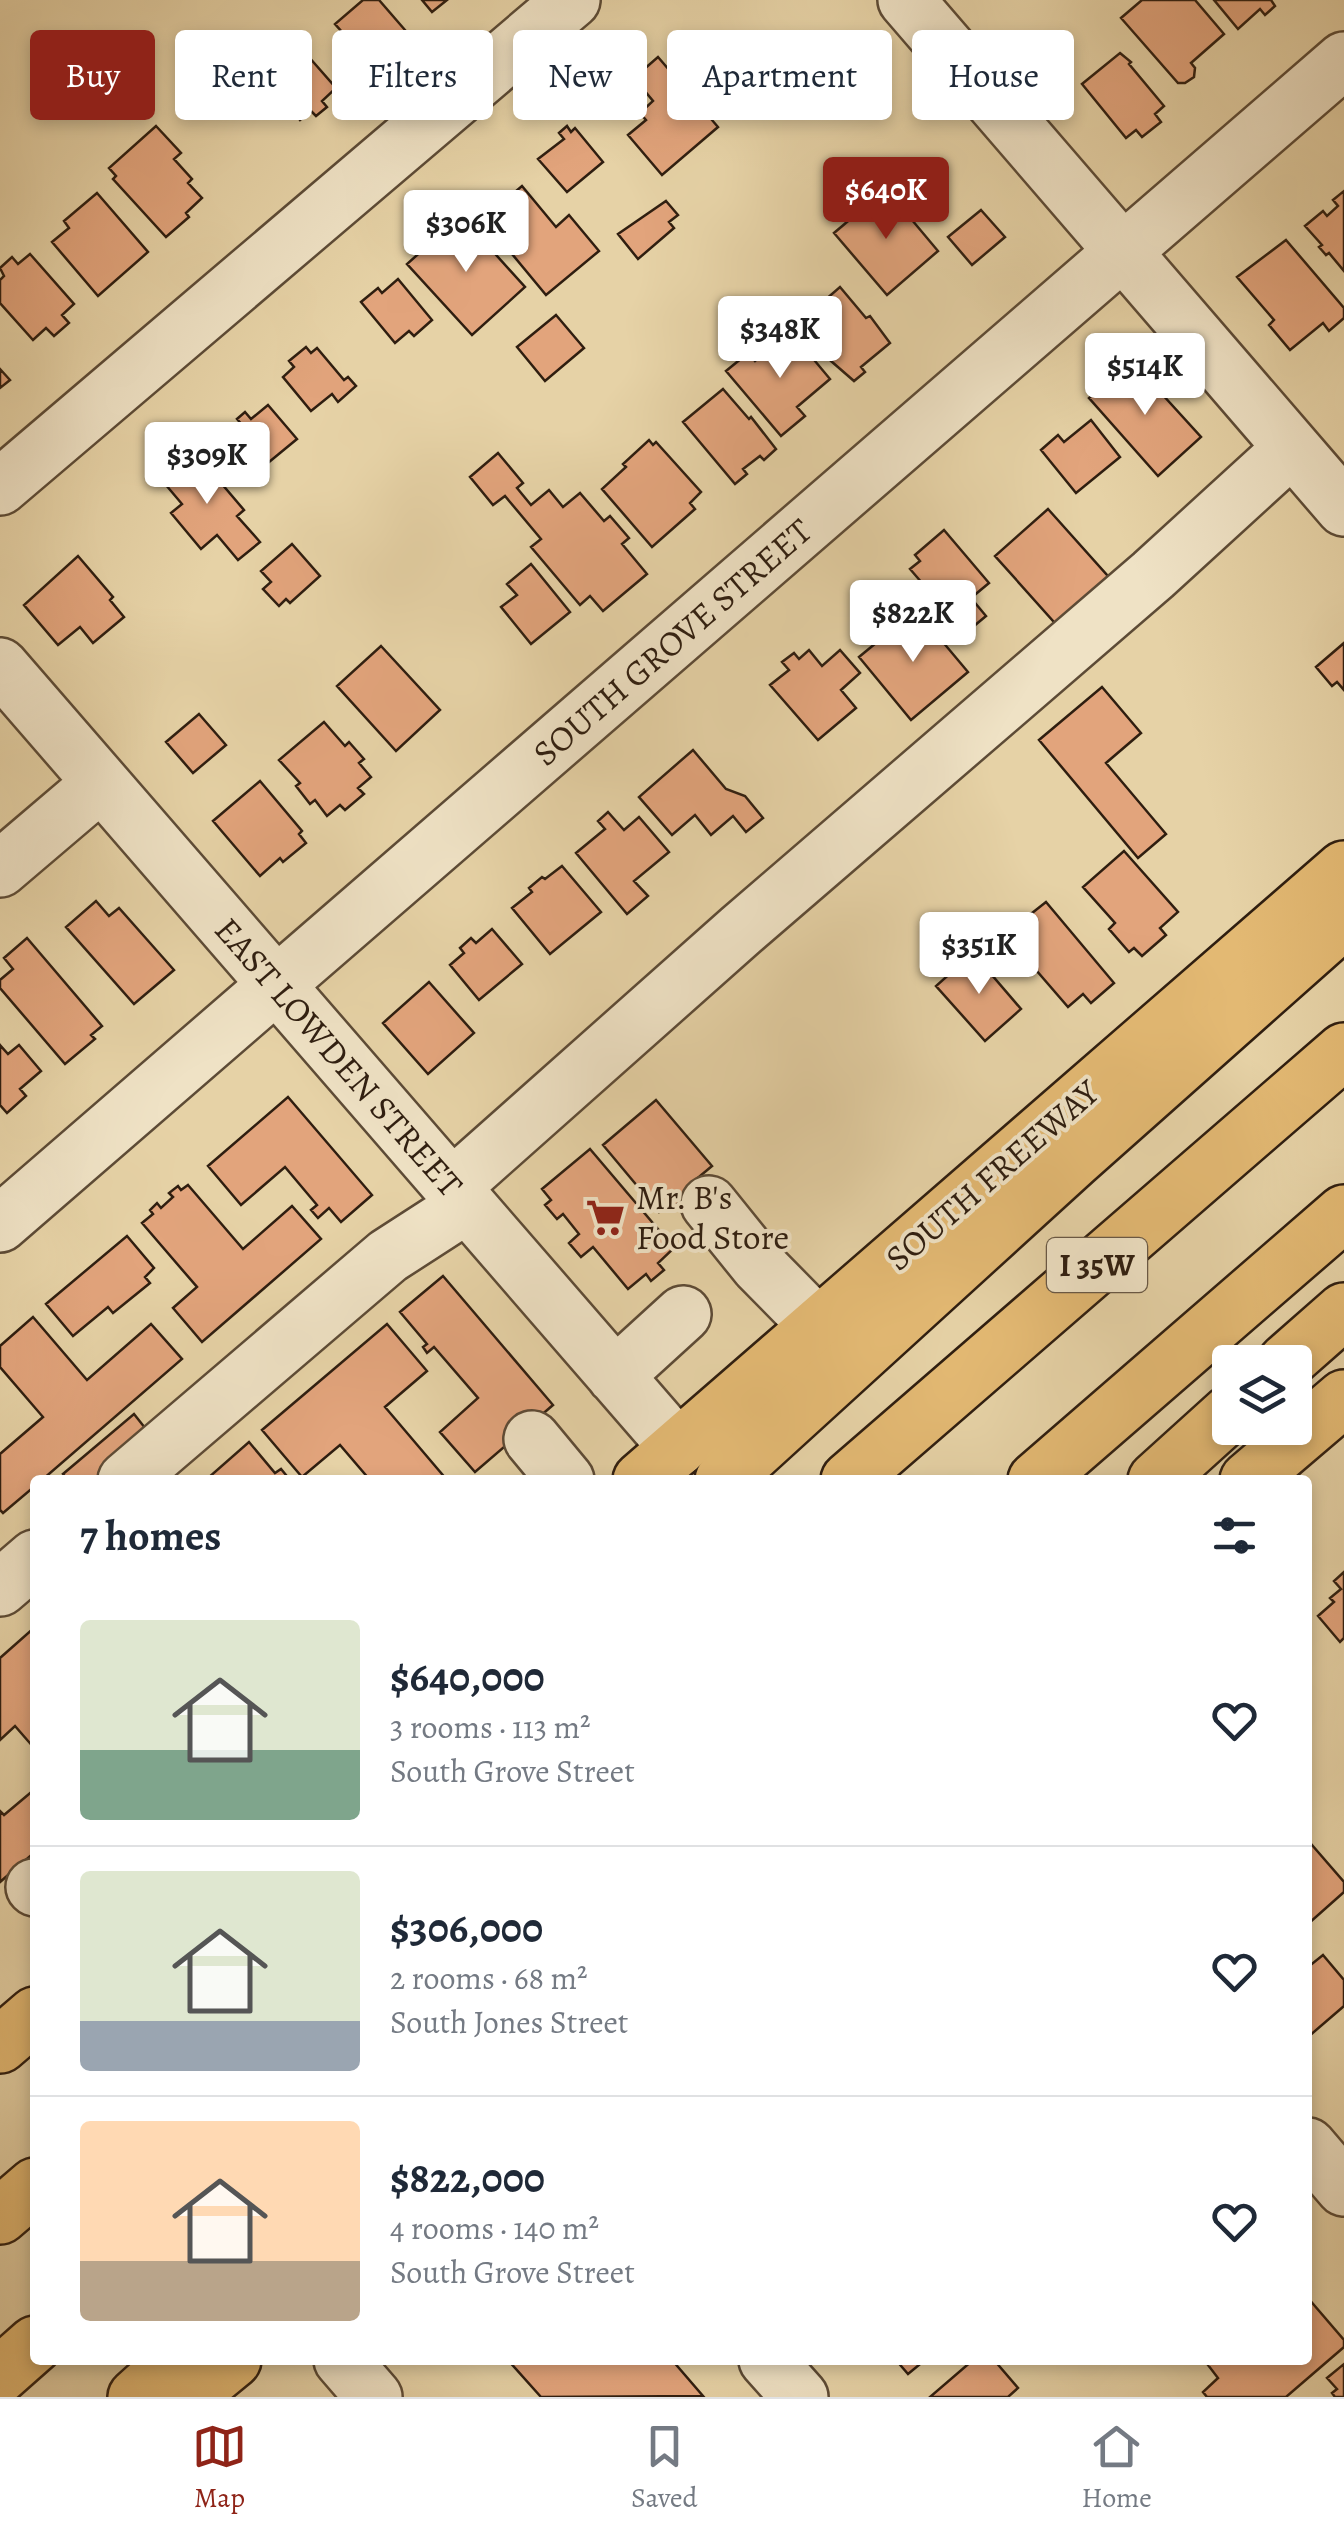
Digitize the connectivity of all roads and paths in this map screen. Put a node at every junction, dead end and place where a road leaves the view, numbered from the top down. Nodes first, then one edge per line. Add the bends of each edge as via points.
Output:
1 (572, 0) edge
2 (906, 0) edge
3 (1344, 60) edge
4 (1123, 252) junction
5 (1292, 448) junction
6 (0, 486) edge
7 (1344, 508) edge
8 (0, 666) edge
9 (102, 784) junction
10 (0, 869) edge
11 (1344, 870) edge
12 (1344, 920) edge
13 (276, 985) junction
14 (1344, 1050) edge
15 (460, 1196) junction
16 (709, 1204) dead end
17 (1344, 1214) edge
18 (0, 1224) edge
19 (1344, 1311) edge
20 (683, 1314) dead end
21 (818, 1326) junction
22 (1305, 1345) edge
23 (615, 1376) junction
24 (1344, 1398) edge
25 (1212, 1429) edge
26 (659, 1464) edge
27 (132, 1475) edge
28 (729, 1475) edge
29 (855, 1475) edge
30 (1042, 1475) edge
31 (1162, 1475) edge
32 (1254, 1475) edge
33 (30, 1562) edge
34 (0, 1588) edge
35 (30, 2019) edge
36 (0, 2045) edge
37 (1312, 2151) edge
38 (1344, 2188) edge
39 (30, 2190) edge
40 (0, 2216) edge
41 (30, 2348) edge
42 (171, 2365) edge
43 (227, 2365) edge
44 (0, 2374) edge
45 (136, 2397) edge
46 (188, 2397) edge

1 - 6 street
2 - 4 street
3 - 4 street, SOUTH GROVE STREET
4 - 5 street
4 - 13 street, SOUTH GROVE STREET
5 - 7 street
5 - 15 street via 754,918
8 - 9 street, EAST LOWDEN STREET
9 - 10 street
9 - 13 street, EAST LOWDEN STREET
11 - 21 main road, SOUTH FREEWAY
12 - 28 main road
13 - 15 street, EAST LOWDEN STREET
13 - 18 street, SOUTH GROVE STREET
14 - 29 main road, I 35W
15 - 23 street, EAST LOWDEN STREET
15 - 27 street
16 - 21 street
17 - 30 main road
19 - 22 main road
20 - 23 street
21 - 26 main road, SOUTH FREEWAY
23 - 26 street, EAST LOWDEN STREET
24 - 32 main road
25 - 31 main road
33 - 34 street
35 - 36 main road
37 - 38 street
39 - 40 main road
41 - 44 main road
42 - 45 main road
43 - 46 main road

